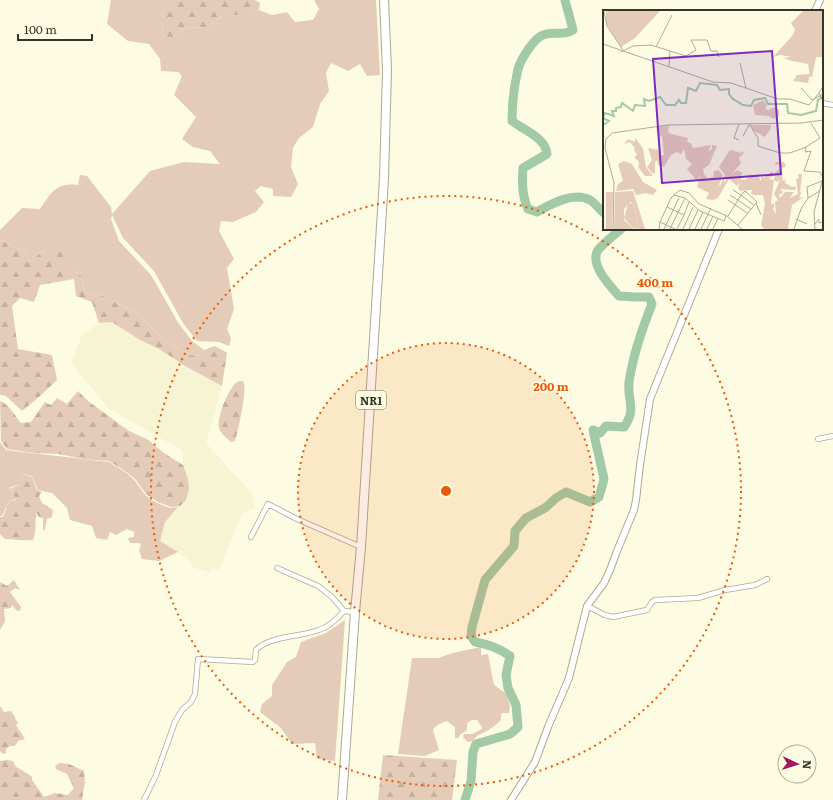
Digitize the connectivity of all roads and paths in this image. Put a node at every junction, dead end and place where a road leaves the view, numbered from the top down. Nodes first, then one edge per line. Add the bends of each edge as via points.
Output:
1 (384, 0) edge
2 (820, 0) edge
3 (815, 10) edge
4 (823, 103) edge
5 (833, 105) edge
6 (719, 230) edge
7 (833, 436) edge
8 (818, 439) dead end
9 (251, 537) dead end
10 (361, 547) junction
11 (277, 568) dead end
12 (766, 579) dead end
13 (587, 606) junction
14 (344, 611) junction
15 (355, 612) junction
16 (144, 800) edge
17 (342, 800) edge
18 (511, 800) edge

1 - 10 highway, NR1 via 387,70 384,178
2 - 3 main road
4 - 5 street
6 - 13 main road via 650,399 634,510 604,583
7 - 8 street
9 - 10 street via 268,504
10 - 15 highway, NR1
11 - 14 street via 318,586
12 - 13 street via 755,585 698,598 655,600 647,610 622,616 609,616
13 - 18 main road via 569,678 535,762
14 - 15 street
14 - 16 street via 336,620 320,630 277,639 258,648 253,662 198,659 195,694 175,722
15 - 17 highway, NR1

